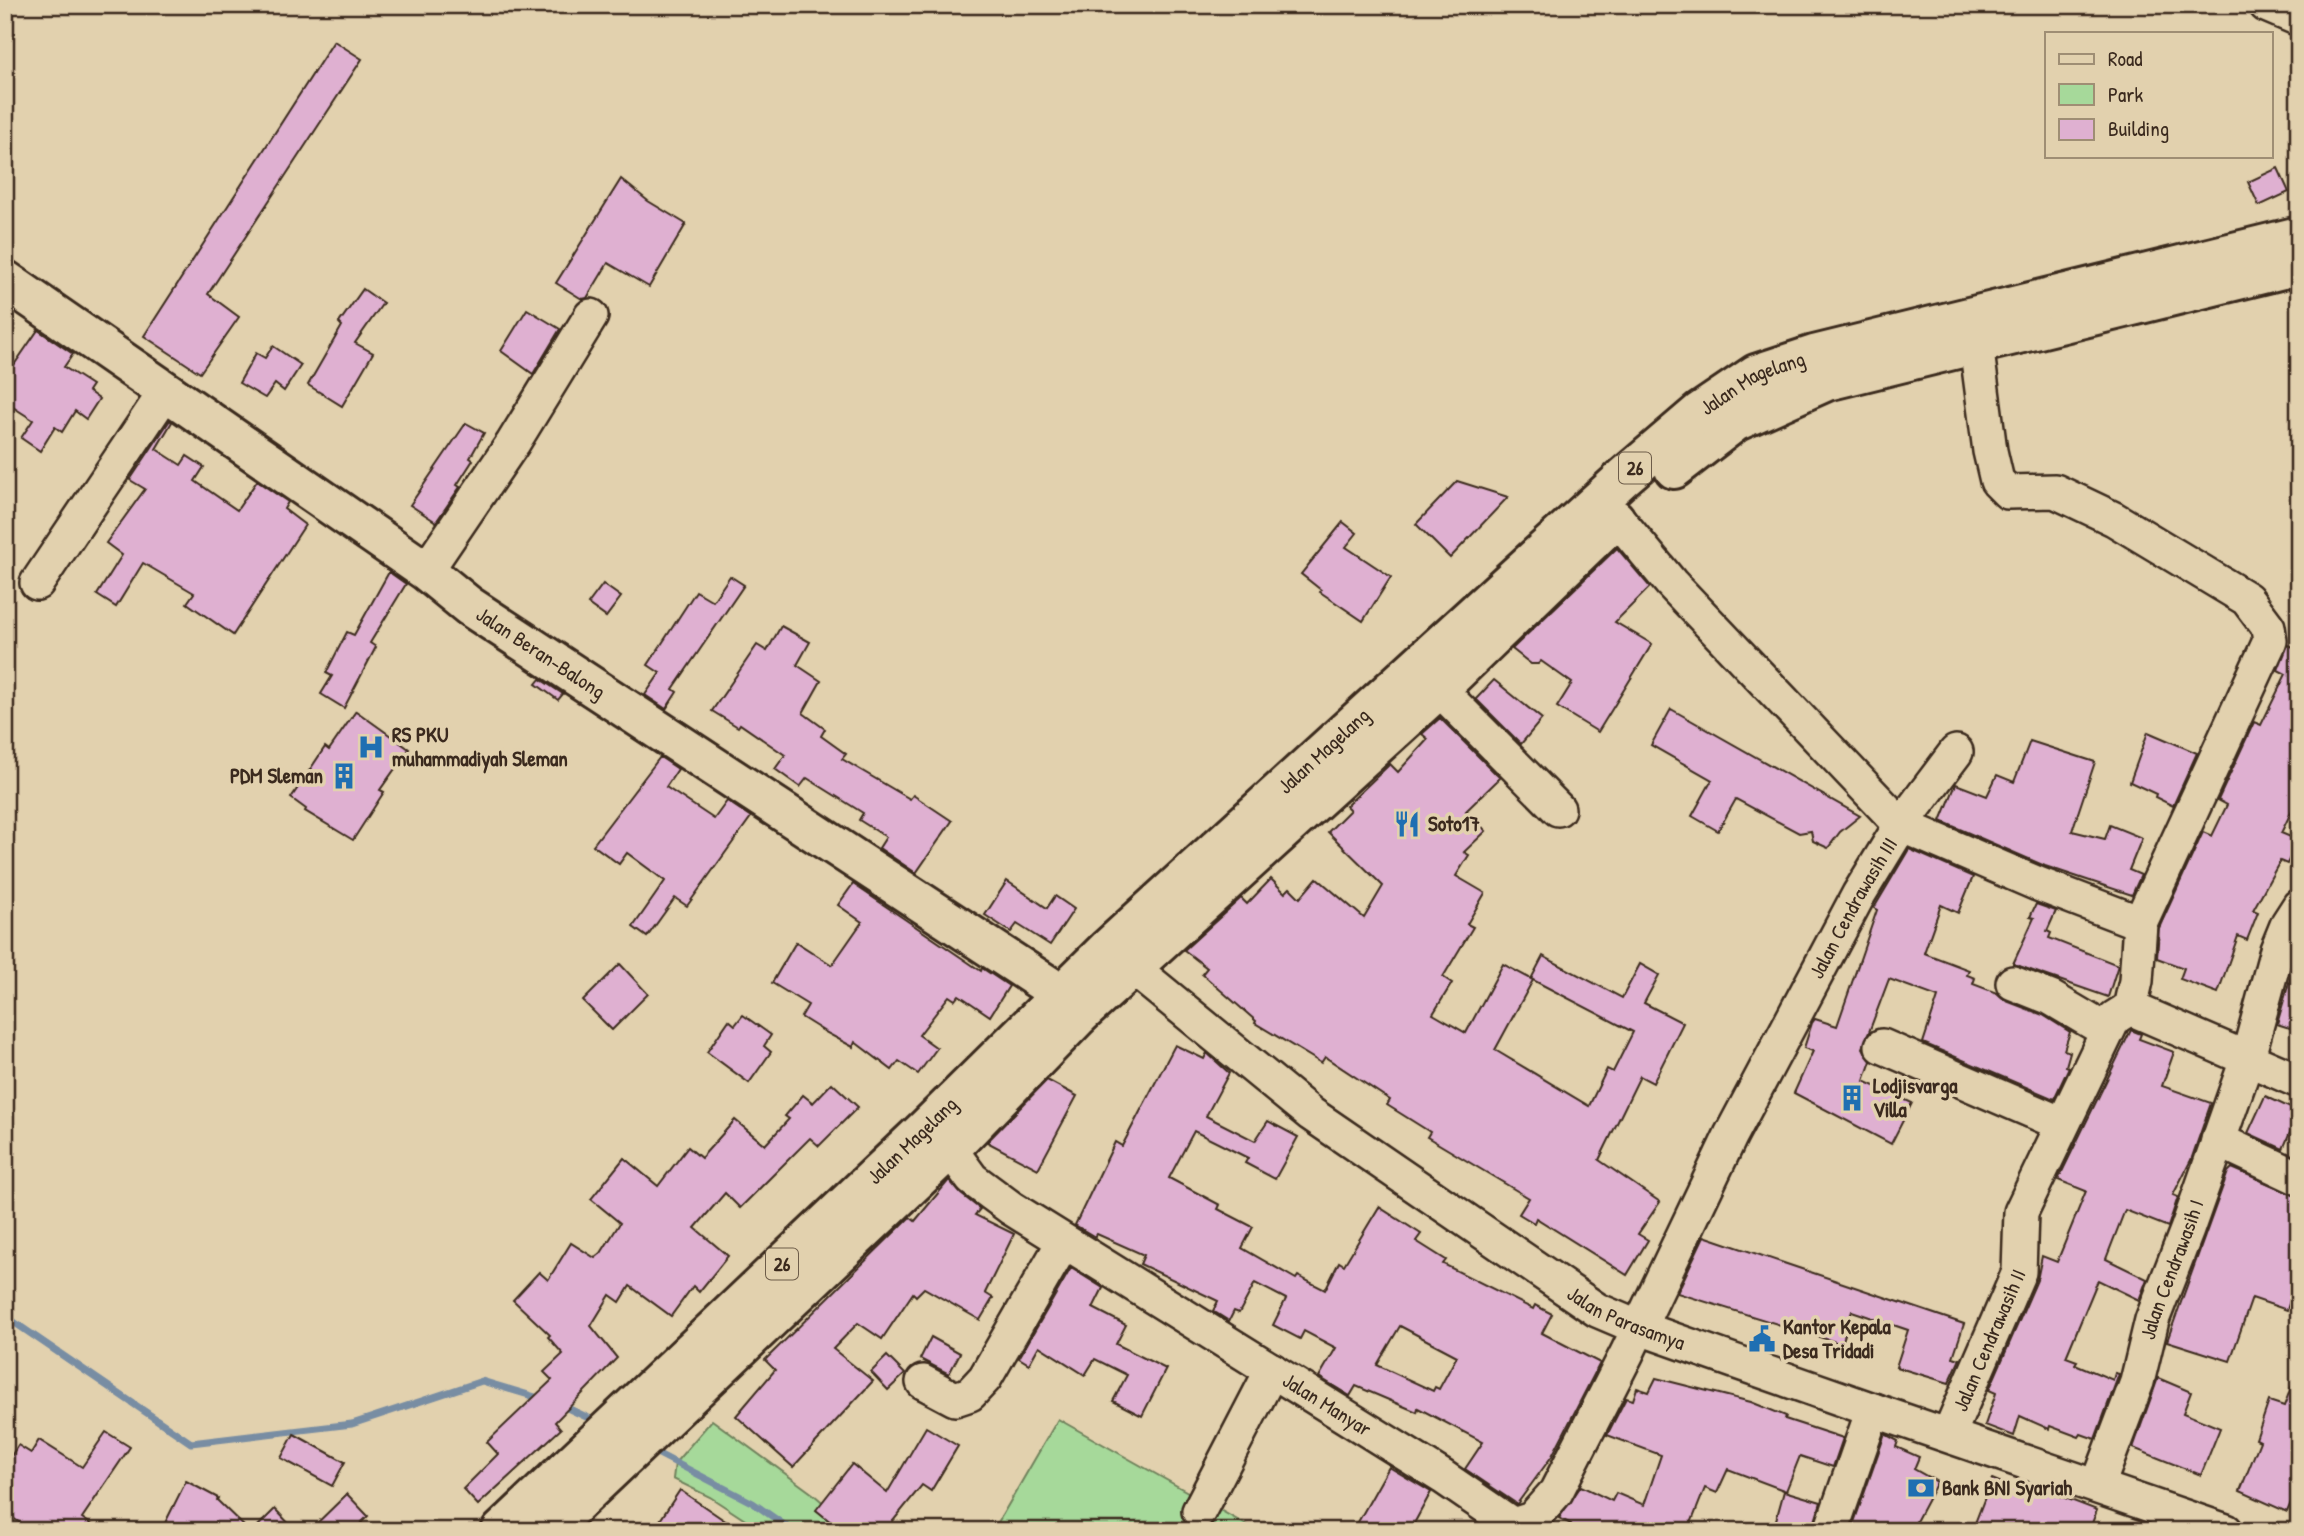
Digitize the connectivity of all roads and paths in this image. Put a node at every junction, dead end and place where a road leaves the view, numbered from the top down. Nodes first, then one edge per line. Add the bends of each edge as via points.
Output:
1 (2299, 236) edge
2 (2299, 265) edge
3 (5, 280) edge
4 (591, 316) dead end
5 (1976, 344) junction
6 (166, 391) junction
7 (1617, 518) junction
8 (426, 571) junction
9 (37, 583) dead end
10 (1440, 689) junction
11 (1955, 752) dead end
12 (1558, 808) dead end
13 (1901, 825) junction
14 (2299, 906) edge
15 (2140, 923) junction
16 (1122, 958) junction
17 (2013, 983) dead end
18 (1070, 1005) junction
19 (2118, 1019) junction
20 (1882, 1046) dead end
21 (2248, 1057) junction
22 (2299, 1081) edge
23 (2062, 1124) junction
24 (2218, 1140) junction
25 (950, 1149) junction
26 (2299, 1178) edge
27 (1062, 1242) junction
28 (1637, 1327) junction
29 (1272, 1370) junction
30 (923, 1382) dead end
31 (1874, 1410) junction
32 (1949, 1434) junction
33 (2098, 1485) junction
34 (1199, 1511) dead end
35 (1514, 1528) edge
36 (501, 1531) edge
37 (547, 1531) edge
38 (1831, 1531) edge
39 (2226, 1531) edge

1 - 16 main road, Jalan Magelang / 26 via 1814,355 1756,374 1700,412 1624,477
2 - 5 main road, Jalan Magelang / 26
3 - 6 main road, Jalan Beran-Balong
4 - 8 street via 513,443
5 - 7 main road, Jalan Magelang / 26 via 1828,381 1761,409 1709,439
5 - 15 street via 1990,452 1997,481 2008,492 2055,491 2114,519 2248,599 2268,627 2270,641
6 - 8 main road, Jalan Beran-Balong
6 - 9 street
7 - 10 main road, Jalan Magelang / 26
7 - 13 street, Jalan Cendrawasih III via 1671,583
8 - 18 main road, Jalan Beran-Balong via 469,606
10 - 12 street
10 - 16 main road, Jalan Magelang / 26
11 - 13 street
13 - 15 street
13 - 28 street, Jalan Cendrawasih III via 1859,894 1731,1135
14 - 21 street, Jalan Cendrawasih I via 2277,950
15 - 19 street, Jalan Cendrawasih II via 2136,981
16 - 18 main road, Jalan Magelang / 26
16 - 28 street, Jalan Parasamya via 1311,1114 1585,1302
17 - 19 street
18 - 25 main road, Jalan Magelang / 26
18 - 36 main road, Jalan Magelang / 26 via 927,1127
19 - 21 street
19 - 23 street, Jalan Cendrawasih II
20 - 23 street
21 - 22 street
21 - 24 street, Jalan Cendrawasih I
23 - 32 street, Jalan Cendrawasih II via 2021,1212 2019,1272
24 - 26 street
24 - 33 street, Jalan Cendrawasih I
25 - 27 street, Jalan Manyar via 972,1179
25 - 37 main road, Jalan Magelang / 26
27 - 29 street, Jalan Manyar
27 - 30 street via 985,1378 970,1394 956,1399
28 - 31 street, Jalan Parasamya
28 - 35 street, Jalan Manyar via 1556,1492 1532,1518
29 - 34 street
29 - 35 street, Jalan Manyar
31 - 32 street, Jalan Parasamya
31 - 38 street
32 - 33 street, Jalan Parasamya
33 - 39 street, Jalan Parasamya

